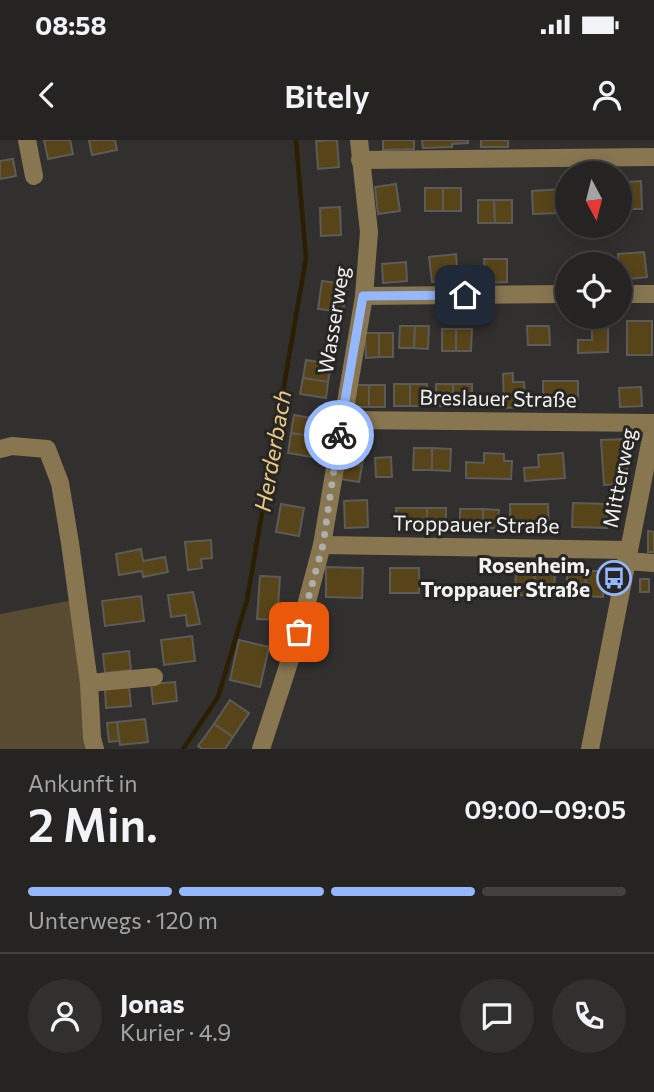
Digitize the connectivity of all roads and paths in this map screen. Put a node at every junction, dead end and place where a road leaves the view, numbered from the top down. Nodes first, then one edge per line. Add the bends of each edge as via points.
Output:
1 (27, 140) edge
2 (359, 140) edge
3 (654, 157) edge
4 (360, 160) junction
5 (34, 176) dead end
6 (555, 294) edge
7 (632, 294) edge
8 (654, 294) edge
9 (363, 296) junction
10 (341, 420) junction
11 (654, 423) edge
12 (0, 449) edge
13 (651, 451) edge
14 (323, 545) junction
15 (627, 556) junction
16 (654, 563) edge
17 (154, 677) dead end
18 (89, 683) junction
19 (95, 749) edge
20 (261, 749) edge
21 (590, 749) edge

1 - 5 street
2 - 4 street, Wasserweg
3 - 4 street
4 - 9 street, Wasserweg via 369,232
6 - 9 street
7 - 8 street
9 - 10 street, Wasserweg
10 - 11 street, Breslauer Straße
10 - 14 street, Wasserweg
11 - 13 street, Mitterweg
12 - 18 street via 47,449 60,483
13 - 15 street, Mitterweg
14 - 15 street, Troppauer Straße
14 - 20 street, Wasserweg
15 - 16 street, Troppauer Straße
15 - 21 street, Mitterweg
17 - 18 street
18 - 19 street

